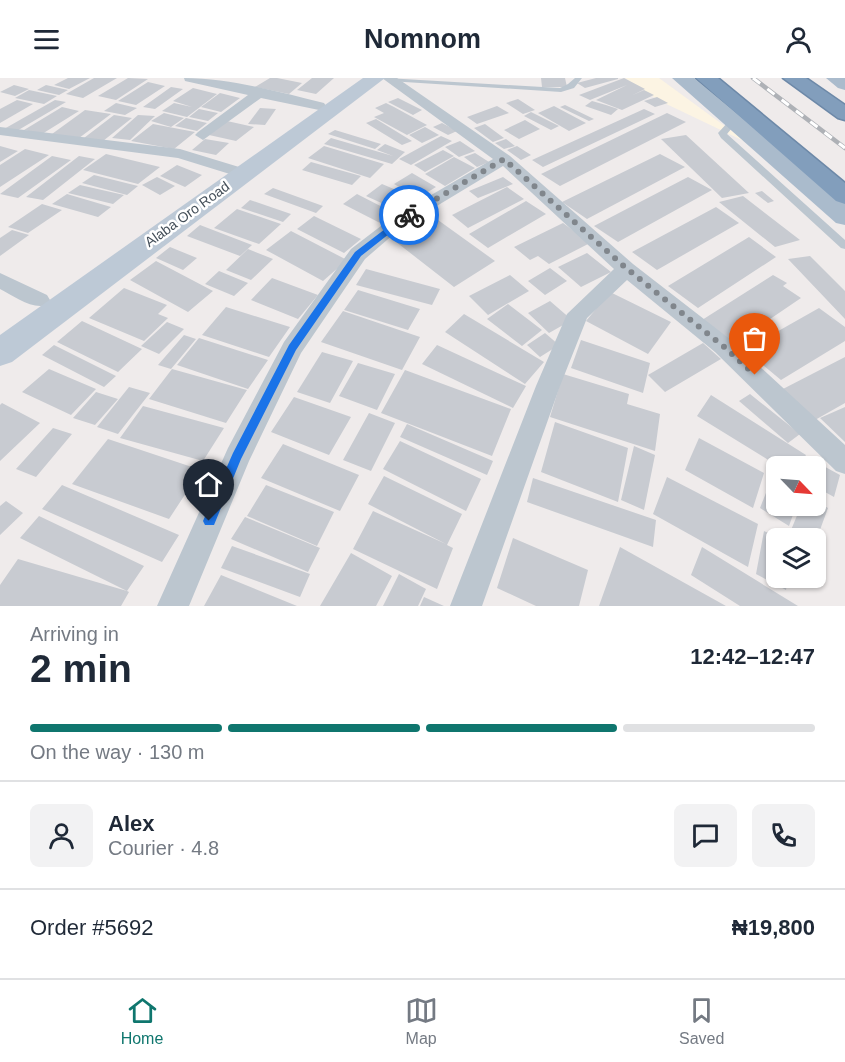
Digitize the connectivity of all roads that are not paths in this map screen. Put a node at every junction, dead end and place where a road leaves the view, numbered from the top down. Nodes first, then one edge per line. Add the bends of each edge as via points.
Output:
1 (190, 78) edge
2 (356, 78) edge
3 (384, 78) edge
4 (579, 78) edge
5 (682, 78) edge
6 (706, 78) edge
7 (724, 78) edge
8 (793, 78) edge
9 (821, 78) edge
10 (836, 78) edge
11 (845, 84) edge
12 (260, 92) junction
13 (845, 94) edge
14 (319, 106) junction
15 (845, 114) edge
16 (733, 122) junction
17 (0, 131) edge
18 (203, 135) dead end
19 (504, 159) junction
20 (233, 170) junction
21 (845, 174) edge
22 (845, 196) edge
23 (845, 217) edge
24 (845, 246) edge
25 (626, 268) junction
26 (0, 280) edge
27 (40, 300) junction
28 (0, 328) edge
29 (0, 353) edge
30 (844, 460) edge
31 (173, 606) edge
32 (466, 606) edge

1 - 12 street
2 - 14 main road, Alaba Oro Road
3 - 4 lane via 561,90
3 - 19 street via 448,117
3 - 29 main road, Alaba Oro Road
5 - 16 main road
6 - 22 highway
7 - 21 highway
8 - 15 highway
9 - 13 highway
10 - 11 main road
12 - 14 street
12 - 18 street
14 - 20 main road, Alaba Oro Road
16 - 23 main road
16 - 24 lane via 722,133 724,136
17 - 20 street via 180,154
19 - 25 street
19 - 31 street via 396,223 358,254 292,348 237,457
20 - 27 main road, Alaba Oro Road
25 - 30 street via 723,346
25 - 32 street via 578,314
26 - 27 street
27 - 28 main road, Alaba Oro Road

